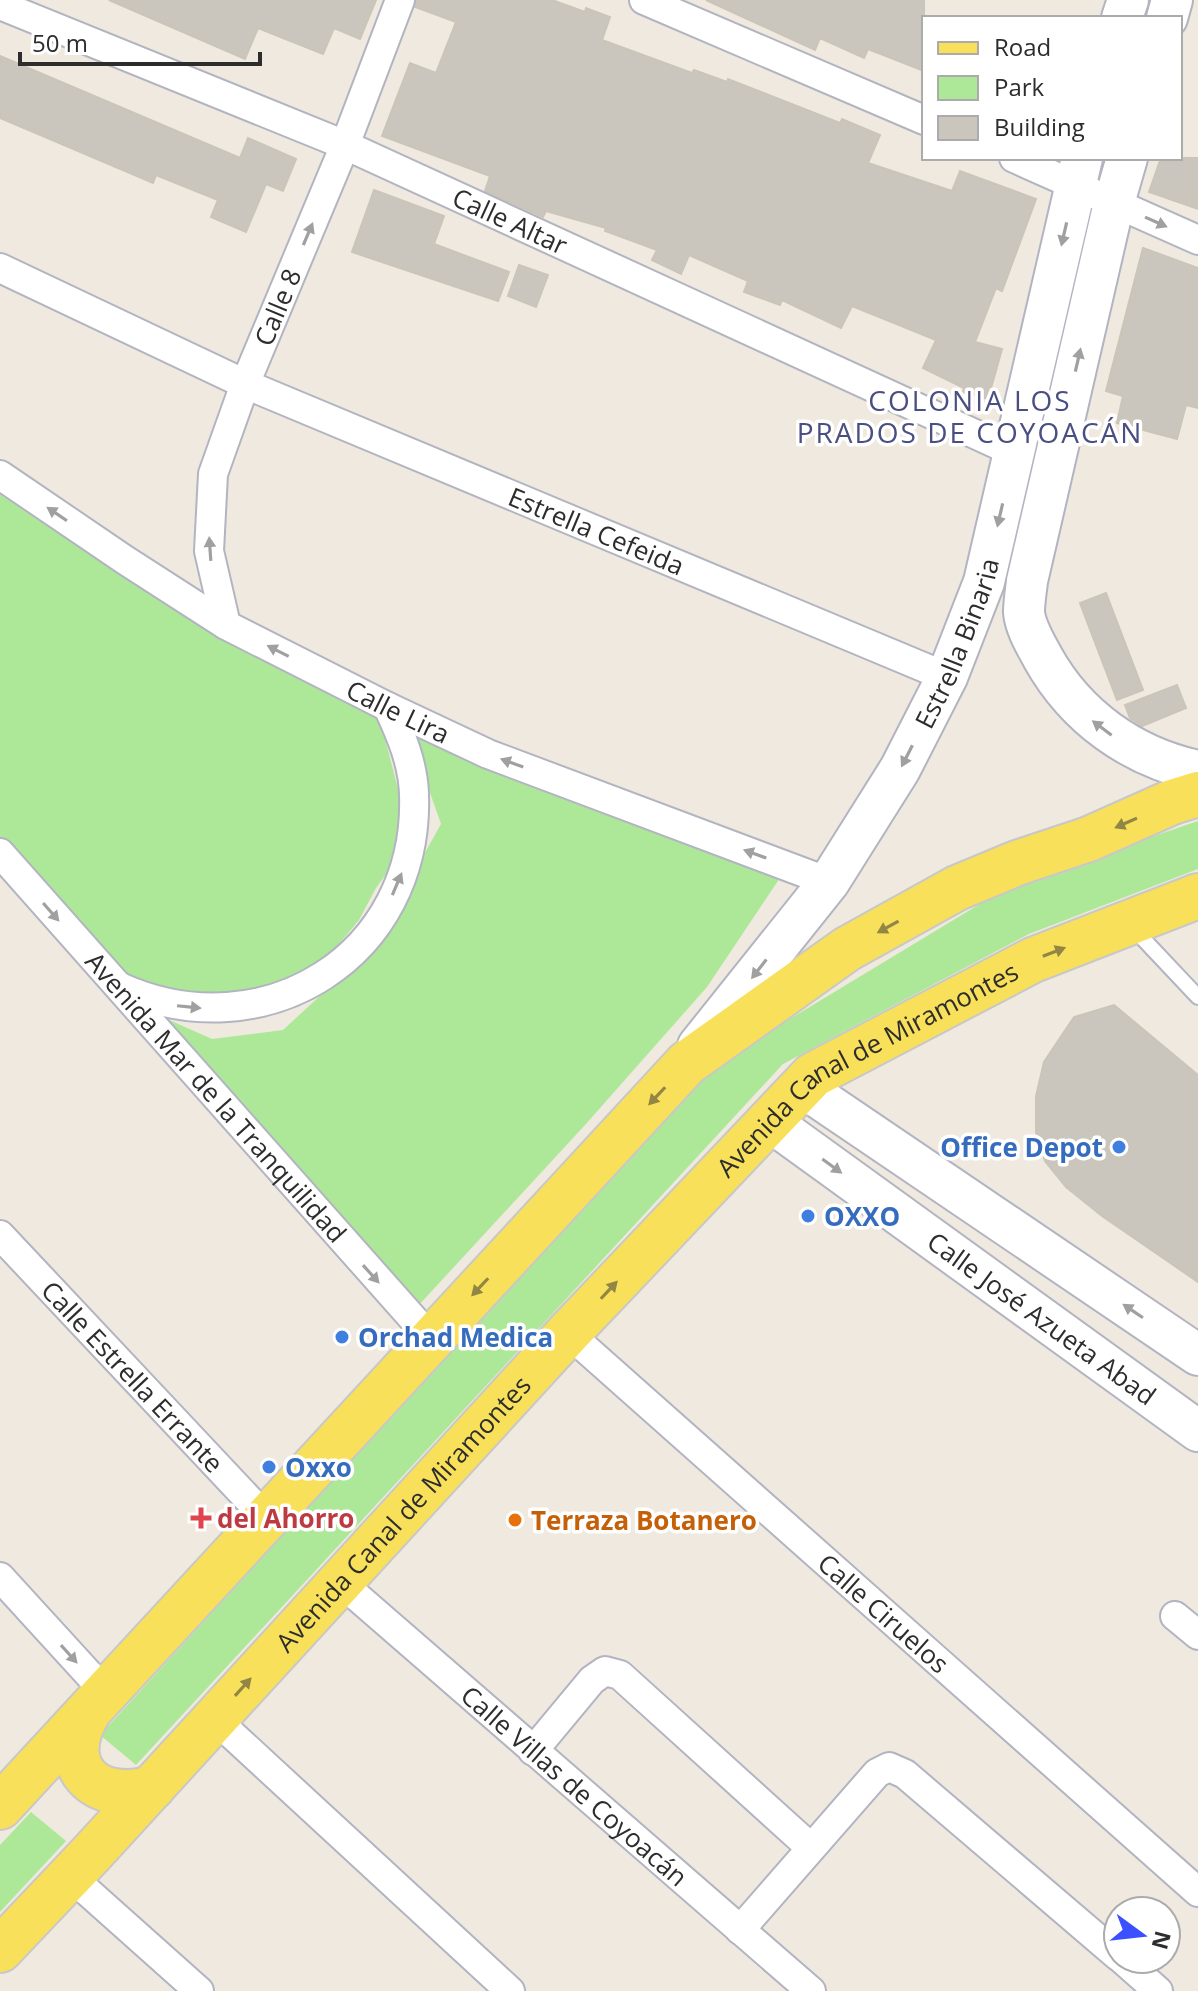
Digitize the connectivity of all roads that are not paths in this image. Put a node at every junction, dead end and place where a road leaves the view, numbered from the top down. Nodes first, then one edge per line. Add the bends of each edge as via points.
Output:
1 (400, 0) edge
2 (644, 0) edge
3 (0, 5) edge
4 (922, 119) edge
5 (345, 145) junction
6 (1024, 160) edge
7 (1126, 160) edge
8 (1079, 171) edge
9 (1114, 203) junction
10 (1198, 240) edge
11 (0, 268) edge
12 (245, 384) junction
13 (1014, 452) junction
14 (0, 475) edge
15 (976, 604) junction
16 (1024, 614) junction
17 (226, 625) junction
18 (947, 677) junction
19 (388, 707) junction
20 (1198, 771) edge
21 (1198, 794) edge
22 (0, 853) edge
23 (829, 882) junction
24 (1198, 896) edge
25 (1128, 923) junction
26 (115, 985) junction
27 (1196, 991) edge
28 (687, 1063) junction
29 (801, 1086) junction
30 (768, 1120) junction
31 (0, 1235) edge
32 (568, 1333) junction
33 (432, 1340) junction
34 (1198, 1355) edge
35 (1198, 1431) edge
36 (267, 1519) junction
37 (0, 1577) edge
38 (339, 1581) junction
39 (1175, 1616) dead end
40 (1198, 1635) edge
41 (97, 1703) junction
42 (214, 1718) junction
43 (533, 1751) junction
44 (152, 1788) junction
45 (8, 1799) edge
46 (810, 1847) junction
47 (80, 1864) junction
48 (1198, 1892) edge
49 (740, 1930) junction
50 (1102, 1942) edge
51 (0, 1950) edge
52 (1140, 1975) edge
53 (199, 1991) edge
54 (510, 1991) edge
55 (811, 1991) edge
56 (1158, 1991) edge

1 - 5 street, Calle 8
2 - 4 street
3 - 5 street, Calle Altar
12 -> 5 street, Calle 8
5 - 13 street, Calle Altar
6 - 8 street
7 - 9 street, Estrella Binaria
8 - 9 street
8 -> 13 street, Estrella Binaria
9 -> 10 street
16 -> 9 street, Estrella Binaria via 1027,581
11 - 12 street, Estrella Cefeida
17 -> 12 street, Calle 8 via 209,551 213,474
12 - 18 street, Estrella Cefeida
13 -> 15 street, Estrella Binaria
17 -> 14 street, Calle Lira
15 - 16 street via 979,615 997,628 1008,627
15 - 18 street, Estrella Binaria
20 -> 16 street, Estrella Binaria via 1146,754 1091,719 1050,671
19 -> 17 street, Calle Lira
18 -> 23 street, Estrella Binaria via 900,769
23 -> 19 street, Calle Lira via 488,754
26 -> 19 street via 168,1005 224,1009 280,998 351,953 387,906 411,836 414,791 409,762
21 -> 28 main road via 957,888 847,949
22 -> 26 street, Avenida Mar de la Tranquilidad
23 -> 28 street, Estrella Binaria
24 - 25 main road, Avenida Canal de Miramontes
25 - 27 lane
29 -> 25 main road, Avenida Canal de Miramontes via 1033,960
26 -> 33 street, Avenida Mar de la Tranquilidad
28 -> 33 main road
29 - 30 main road, Avenida Canal de Miramontes
34 -> 29 street, Calle José Azueta Abad
32 -> 30 main road, Avenida Canal de Miramontes
30 -> 35 street, Calle José Azueta Abad
31 - 36 street, Calle Estrella Errante
32 - 38 main road, Avenida Canal de Miramontes
32 - 48 street, Calle Ciruelos
33 - 36 main road
36 - 41 main road
37 -> 41 street
42 -> 38 main road, Avenida Canal de Miramontes
38 - 43 street, Calle Villas de Coyoacán
39 - 40 street
41 - 44 main road via 77,1730 78,1762 87,1777 117,1793
41 - 45 main road
42 - 44 main road, Avenida Canal de Miramontes
42 - 54 street
43 - 46 street via 592,1680 605,1671 620,1675
43 - 49 street, Calle Villas de Coyoacán
44 - 47 main road, Avenida Canal de Miramontes
45 - 47 main road via 30,1783 46,1782 76,1794 94,1822 95,1839
46 - 49 street
46 - 50 street via 877,1773 889,1767 905,1774
47 - 51 main road, Avenida Canal de Miramontes
47 - 53 street
49 - 55 street, Calle Villas de Coyoacán
52 - 56 street

